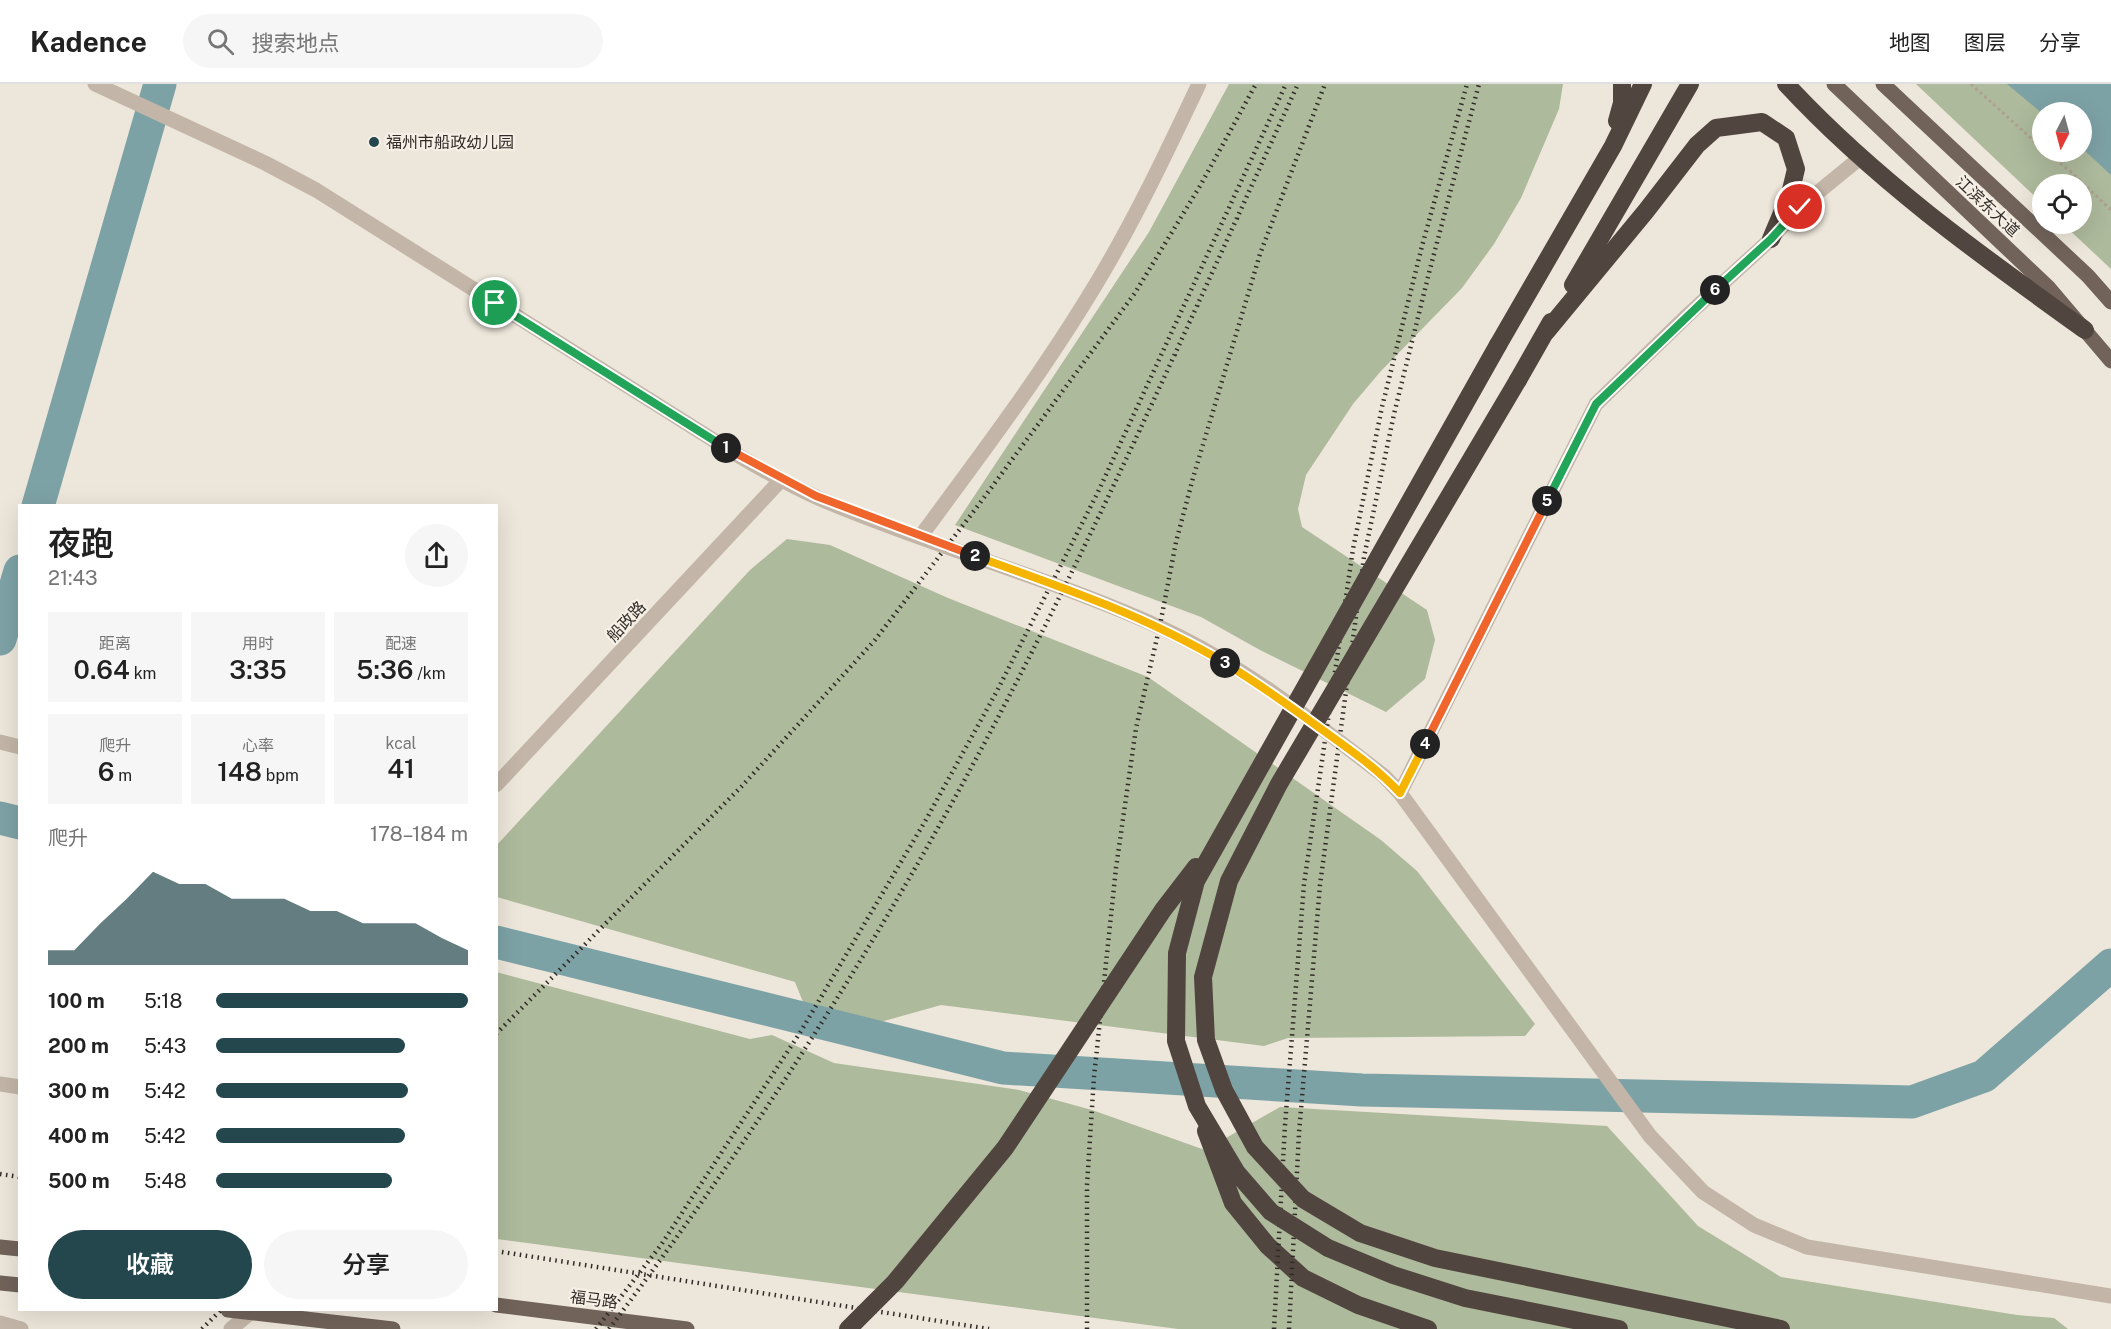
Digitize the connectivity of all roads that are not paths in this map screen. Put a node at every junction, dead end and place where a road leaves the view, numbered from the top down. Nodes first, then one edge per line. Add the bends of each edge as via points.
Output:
1 (95, 84) edge
2 (1199, 84) edge
3 (1622, 84) edge
4 (1643, 84) edge
5 (1690, 84) edge
6 (1786, 84) edge
7 (1834, 84) edge
8 (1882, 84) edge
9 (1610, 151) junction
10 (1860, 158) junction
11 (1771, 239) junction
12 (2111, 302) edge
13 (2085, 330) junction
14 (1546, 332) junction
15 (2111, 361) edge
16 (781, 480) junction
17 (920, 537) junction
18 (0, 742) edge
19 (18, 746) edge
20 (498, 783) edge
21 (1400, 793) junction
22 (1224, 830) junction
23 (0, 1084) edge
24 (18, 1087) edge
25 (1197, 1106) junction
26 (0, 1247) edge
27 (18, 1249) edge
28 (0, 1283) edge
29 (18, 1287) edge
30 (18, 1287) edge
31 (0, 1289) edge
32 (2111, 1296) edge
33 (498, 1305) edge
34 (240, 1311) edge
35 (251, 1312) junction
36 (0, 1323) edge
37 (21, 1329) edge
38 (231, 1329) edge
39 (393, 1329) edge
40 (687, 1329) edge
41 (848, 1329) edge
42 (1428, 1329) edge
43 (1618, 1329) edge
44 (1781, 1329) edge

1 - 16 street via 316,190
2 - 17 street via 1157,173 1084,304
3 - 9 highway via 1622,103
4 - 9 highway
5 - 14 highway
6 - 10 highway
7 - 13 main road, 江滨东大道 via 2049,288
8 - 12 main road
9 - 22 highway, bridge
10 - 11 street via 1800,207
10 - 13 highway via 1966,244
11 - 14 highway via 1796,169 1786,138 1761,122 1716,128 1697,145
11 - 21 street via 1596,404
13 - 15 main road, 江滨东大道
14 - 44 highway, bridge via 1285,775 1229,881 1203,977 1206,1040 1224,1090 1255,1147 1303,1198 1360,1233 1435,1258
16 - 17 street
16 - 20 street, 船政路
17 - 21 street via 1101,601 1195,645 1253,680 1340,742
18 - 19 street
21 - 32 street via 1650,1136 1703,1192 1754,1225 1807,1247
22 - 25 highway, bridge via 1196,881 1177,953 1176,1041
22 - 41 highway, bridge via 1163,910 1005,1148 895,1282
23 - 24 street
25 - 42 highway, bridge via 1233,1203 1268,1246 1303,1278 1358,1305
25 - 43 highway, bridge via 1237,1173 1271,1212 1329,1248 1393,1275 1466,1298
26 - 27 main road
28 - 29 main road
30 - 31 main road
33 - 40 main road, 福马路
34 - 35 main road
35 - 38 street
35 - 39 main road
36 - 37 street

